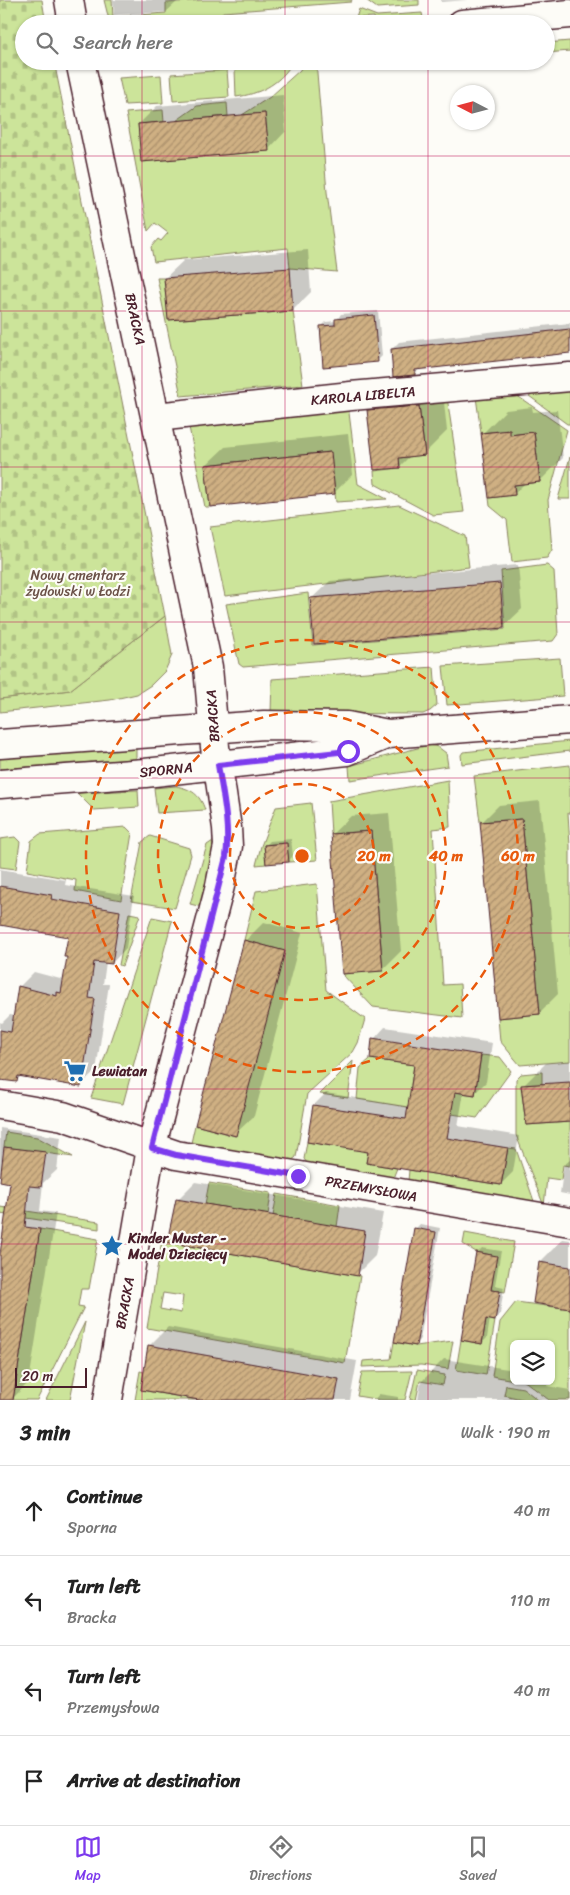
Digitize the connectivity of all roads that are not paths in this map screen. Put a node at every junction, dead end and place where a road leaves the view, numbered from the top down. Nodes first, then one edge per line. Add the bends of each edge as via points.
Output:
1 (69, 0) edge
2 (570, 14) edge
3 (72, 15) edge
4 (555, 15) edge
5 (82, 70) edge
6 (570, 377) edge
7 (156, 417) junction
8 (570, 720) edge
9 (214, 728) junction
10 (388, 734) junction
11 (0, 744) edge
12 (218, 765) junction
13 (0, 784) edge
14 (0, 1105) edge
15 (152, 1148) junction
16 (570, 1222) edge
17 (108, 1400) edge

1 - 3 street
2 - 4 street
5 - 7 street, BRACKA
6 - 7 street, KAROLA LIBELTA
7 - 9 street, BRACKA via 208,668
8 - 10 street, SPORNA
9 - 10 street, SPORNA via 347,726
9 - 11 street, SPORNA
9 - 12 street, BRACKA
10 - 12 street, SPORNA via 348,751
12 - 13 street, SPORNA
12 - 15 street, BRACKA via 228,846
14 - 15 street, PRZEMYSŁOWA via 62,1116
15 - 16 street, PRZEMYSŁOWA via 176,1155
15 - 17 street, BRACKA

